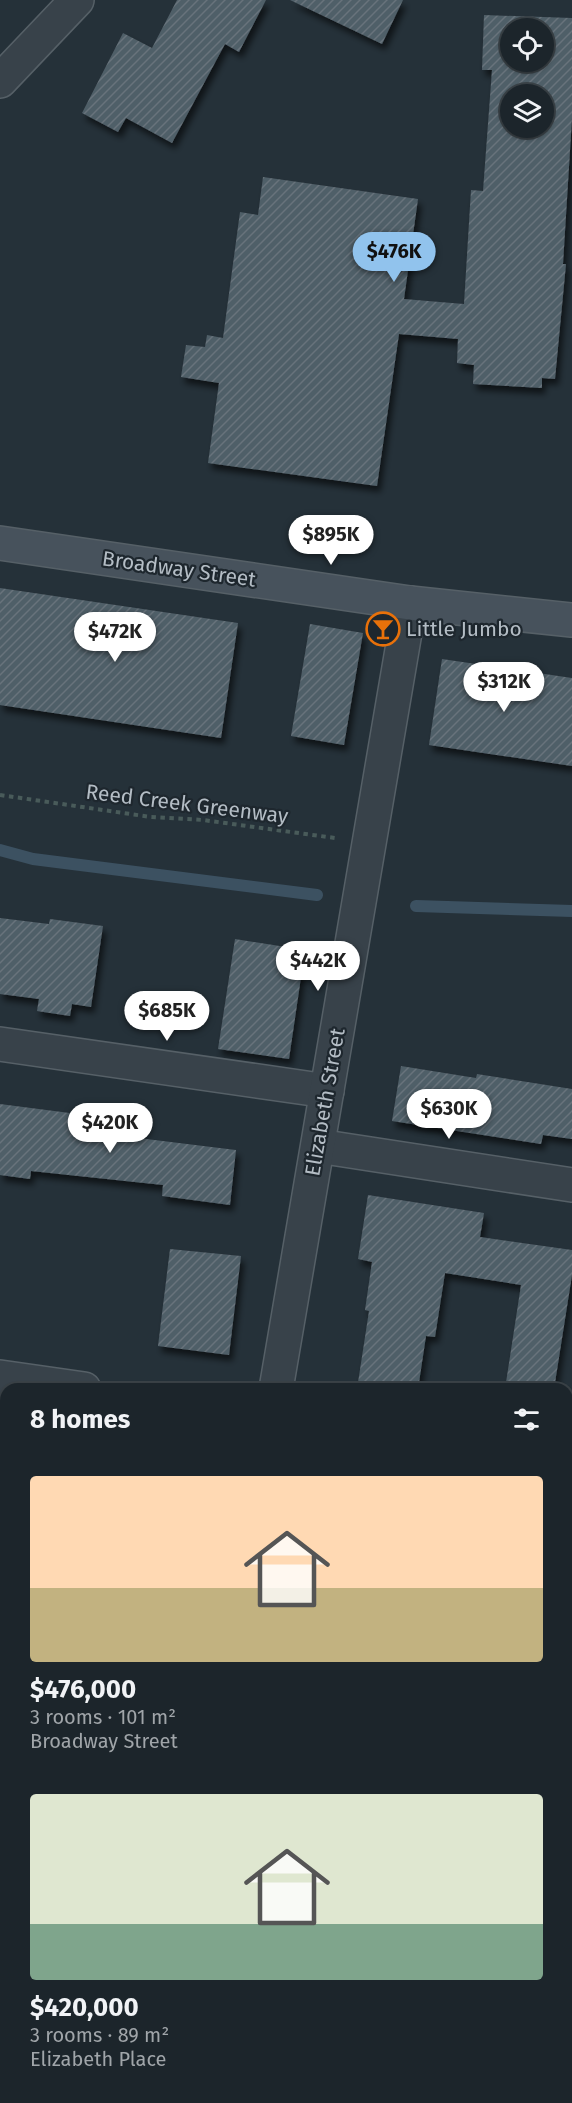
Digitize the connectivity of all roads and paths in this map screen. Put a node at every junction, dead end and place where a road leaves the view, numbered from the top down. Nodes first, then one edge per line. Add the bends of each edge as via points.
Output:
1 (77, 0) edge
2 (0, 81) edge
3 (0, 543) edge
4 (411, 603) junction
5 (572, 620) edge
6 (0, 795) edge
7 (370, 842) junction
8 (0, 1044) edge
9 (327, 1090) junction
10 (318, 1146) junction
11 (572, 1185) edge
12 (0, 1377) edge
13 (42, 1383) edge
14 (277, 1383) edge

1 - 2 street
3 - 4 main road, Broadway Street
4 - 5 main road, Broadway Street
4 - 7 street, Elizabeth Street
6 - 7 path, Reed Creek Greenway
7 - 9 street, Elizabeth Street
8 - 9 street
9 - 10 street, Elizabeth Street
10 - 11 street
10 - 14 street, Elizabeth Street
12 - 13 street

